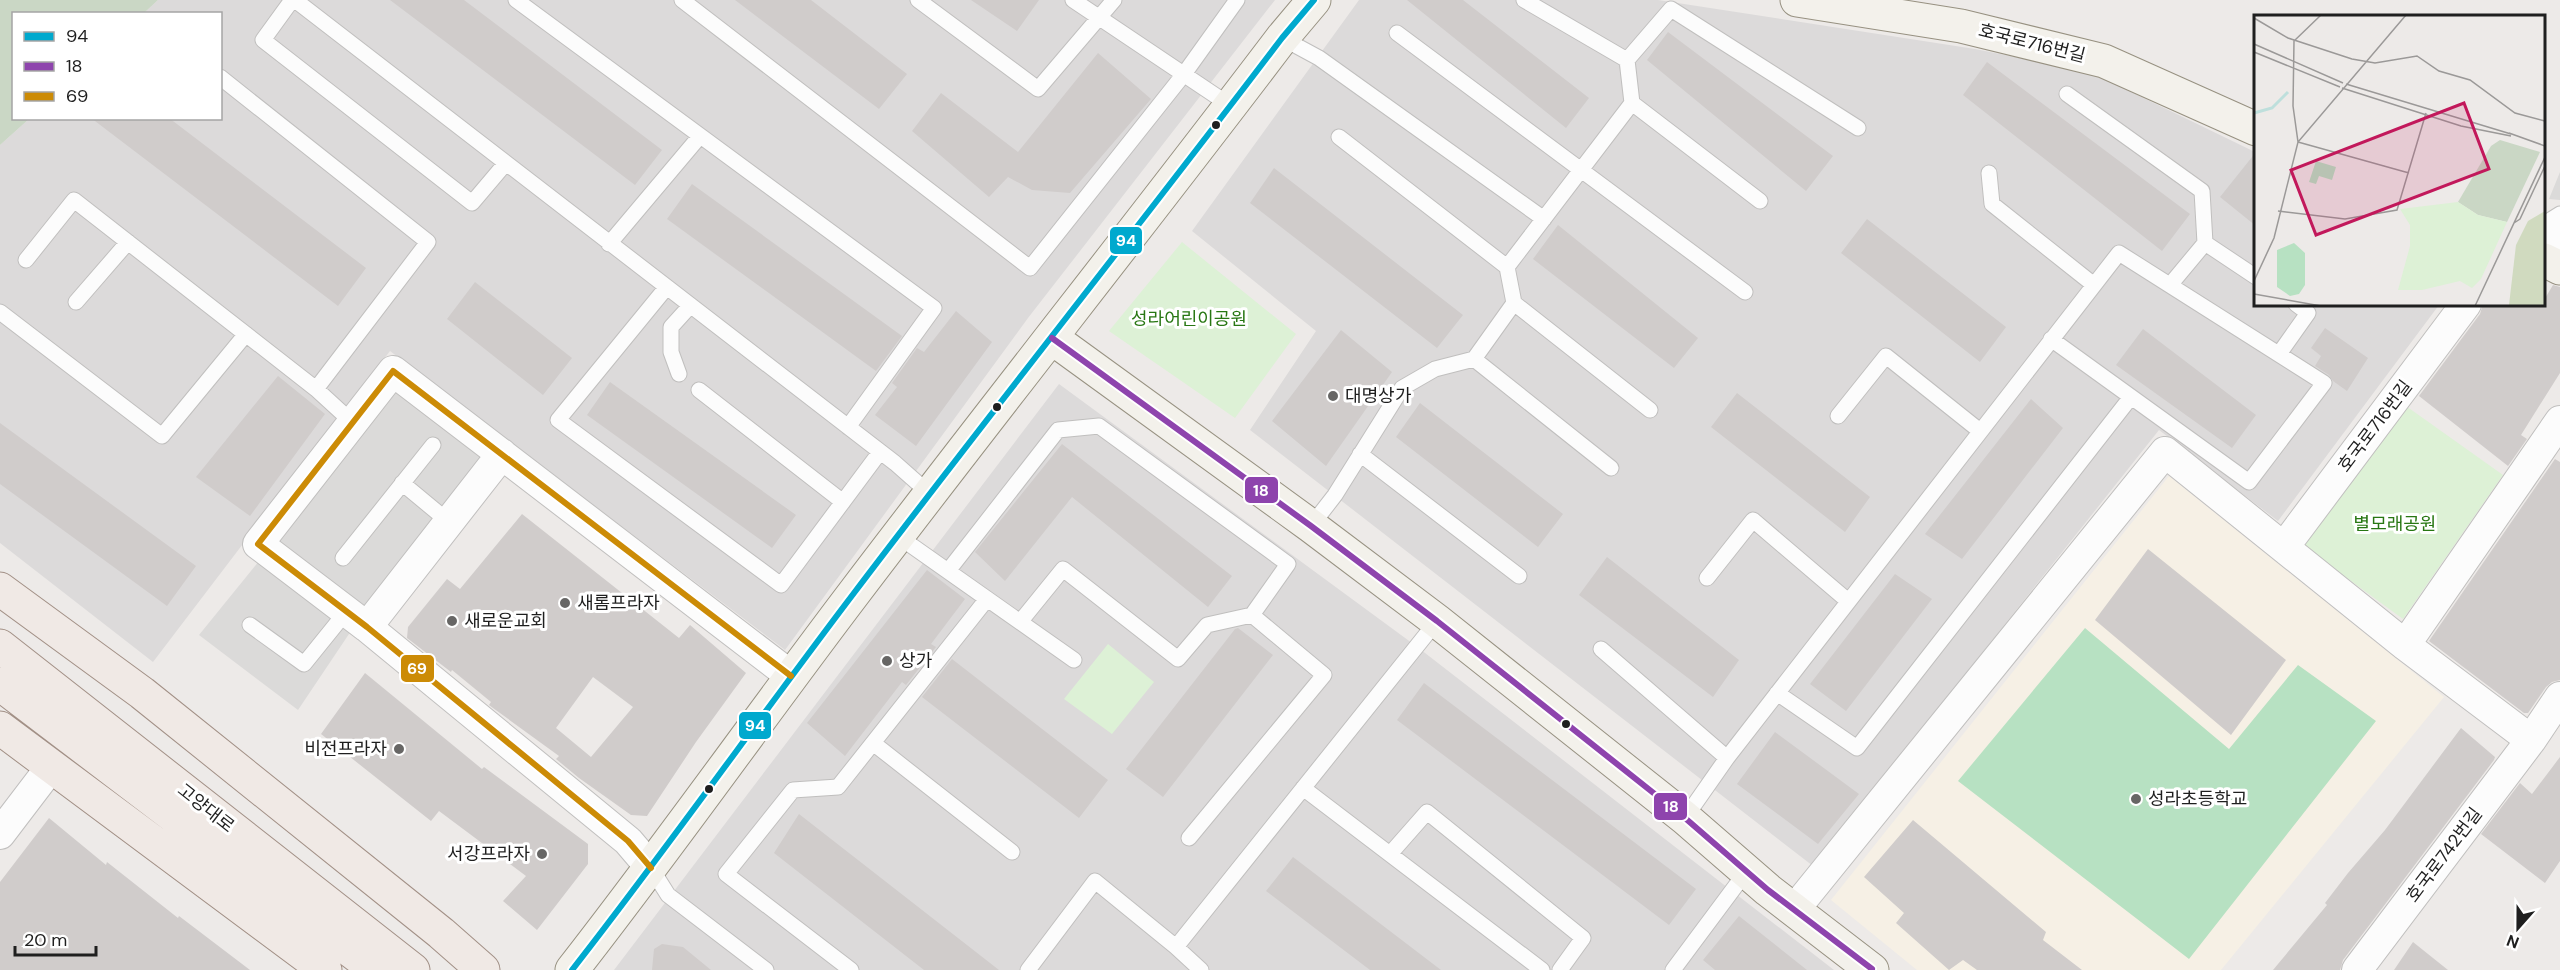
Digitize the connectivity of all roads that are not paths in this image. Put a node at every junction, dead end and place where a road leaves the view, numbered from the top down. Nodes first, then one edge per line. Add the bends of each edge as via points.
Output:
1 (293, 0) edge
2 (516, 0) edge
3 (682, 0) edge
4 (918, 0) edge
5 (1073, 0) edge
6 (1114, 0) edge
7 (1237, 0) edge
8 (1314, 0) edge
9 (1524, 0) edge
10 (1797, 0) edge
11 (1101, 17) junction
12 (1397, 33) dead end
13 (1282, 38) junction
14 (1628, 60) junction
15 (1184, 74) junction
16 (222, 78) edge
17 (2067, 94) dead end
18 (1632, 103) junction
19 (1231, 106) junction
20 (1858, 128) dead end
21 (2254, 128) edge
22 (700, 136) junction
23 (1339, 137) dead end
24 (505, 164) junction
25 (1582, 169) junction
26 (1989, 173) dead end
27 (1760, 201) dead end
28 (2560, 214) edge
29 (1544, 219) junction
30 (2545, 223) edge
31 (2560, 237) edge
32 (2545, 240) edge
33 (128, 242) junction
34 (2205, 243) junction
35 (609, 244) junction
36 (26, 260) dead end
37 (2545, 260) edge
38 (1507, 267) junction
39 (2560, 268) edge
40 (2254, 276) edge
41 (2094, 285) junction
42 (2170, 285) junction
43 (666, 288) junction
44 (1745, 292) dead end
45 (76, 302) dead end
46 (1514, 303) junction
47 (690, 306) junction
48 (2299, 306) edge
49 (2465, 306) edge
50 (0, 312) edge
51 (246, 334) junction
52 (1052, 338) junction
53 (2051, 339) junction
54 (2279, 354) junction
55 (1474, 360) junction
56 (679, 374) dead end
57 (316, 389) junction
58 (699, 390) dead end
59 (2131, 397) junction
60 (1650, 410) dead end
61 (1838, 416) dead end
62 (2560, 421) edge
63 (352, 422) junction
64 (848, 427) junction
65 (1980, 431) junction
66 (433, 445) dead end
67 (880, 452) junction
68 (502, 454) junction
69 (1360, 454) junction
70 (1611, 468) dead end
71 (402, 483) junction
72 (930, 494) junction
73 (843, 502) junction
74 (449, 522) junction
75 (1311, 526) junction
76 (897, 536) junction
77 (2284, 547) junction
78 (343, 558) dead end
79 (948, 571) junction
80 (1519, 576) dead end
81 (1707, 578) dead end
82 (0, 589) edge
83 (987, 599) junction
84 (1848, 601) junction
85 (1252, 615) junction
86 (357, 619) junction
87 (1437, 621) junction
88 (1020, 622) junction
89 (250, 625) dead end
90 (2405, 645) junction
91 (0, 646) edge
92 (1601, 649) dead end
93 (1074, 660) dead end
94 (791, 676) junction
95 (0, 684) edge
96 (1777, 693) junction
97 (2560, 697) edge
98 (0, 728) edge
99 (2531, 740) junction
100 (873, 743) junction
101 (1726, 758) junction
102 (51, 767) junction
103 (1303, 788) junction
104 (1685, 818) junction
105 (0, 834) edge
106 (1189, 838) dead end
107 (1012, 852) dead end
108 (1390, 854) junction
109 (651, 868) junction
110 (1746, 872) junction
111 (1794, 910) junction
112 (441, 933) junction
113 (1176, 947) junction
114 (326, 970) edge
115 (376, 970) edge
116 (413, 970) edge
117 (453, 970) edge
118 (483, 970) edge
119 (572, 970) edge
120 (766, 970) edge
121 (851, 970) edge
122 (1029, 970) edge
123 (1201, 970) edge
124 (1542, 970) edge
125 (1560, 970) edge
126 (1673, 970) edge
127 (1872, 970) edge
128 (2358, 970) edge

1 - 24 lane
1 - 24 lane via 263,40 472,202
2 - 22 lane
3 - 15 lane via 1030,268
4 - 11 lane via 1038,89
5 - 11 lane
6 - 11 lane
7 - 15 lane
8 - 13 street
9 - 14 lane
10 - 21 street, 호국로716번길 via 1961,26 2104,62
11 - 15 lane
12 - 25 lane
13 - 19 street
13 - 29 lane via 1319,57
14 - 18 lane
14 - 20 lane via 1671,9
15 - 19 lane
16 - 57 lane via 428,242
17 - 34 lane via 2202,191
18 - 25 lane
18 - 27 lane
19 - 52 street
22 - 35 lane
22 - 64 lane via 934,308
23 - 38 lane
24 - 35 lane
25 - 29 lane
25 - 44 lane
26 - 41 lane via 1992,204
28 - 30 lane
29 - 38 lane
31 - 32 street
33 - 36 lane via 74,200
33 - 45 lane
33 - 51 lane
34 - 40 lane
34 - 42 lane
35 - 43 lane
37 - 39 street
38 - 46 lane
41 - 42 lane via 2119,253
41 - 53 lane
42 - 54 lane
43 - 47 lane
43 - 73 lane via 558,420 781,585
46 - 55 lane
46 - 60 lane
47 - 56 lane via 671,327 671,352
47 - 64 lane
48 - 54 lane via 2308,313
49 - 77 street, 호국로716번길
50 - 51 lane via 162,436
51 - 57 lane
52 - 72 street
52 - 75 street
53 - 59 lane
53 - 65 lane
54 - 59 lane via 2324,383 2248,482
55 - 69 lane via 1435,369 1402,388
55 - 70 lane
57 - 63 lane
58 - 73 lane
59 - 96 lane via 1857,748
61 - 65 lane via 1886,356
62 - 90 street
63 - 68 street via 393,371
63 - 86 street via 258,544
64 - 67 lane
65 - 84 lane
66 - 71 lane
67 - 72 lane
67 - 73 lane
68 - 74 street
68 - 94 street
69 - 75 lane
69 - 80 lane
71 - 74 lane
71 - 78 lane
72 - 76 street
74 - 86 street
75 - 87 street
76 - 79 lane
76 - 94 street
77 - 90 street
77 - 111 street via 2165,452
79 - 83 lane
79 - 85 lane via 1058,430 1099,426 1288,564
81 - 84 lane via 1753,520
82 - 112 main road via 142,693
83 - 88 lane
83 - 100 lane
84 - 96 lane
85 - 88 lane via 1207,625 1178,658 1063,569
85 - 106 lane via 1324,675
86 - 89 lane via 304,664
86 - 109 street via 628,841
87 - 103 lane
87 - 104 street
88 - 93 lane
90 - 99 street
91 - 116 main road, 고양대로
92 - 101 lane
94 - 109 street
95 - 115 main road, 고양대로
96 - 101 lane
97 - 99 street
98 - 102 main road
99 - 128 street, 호국로742번길
100 - 107 lane
100 - 121 lane via 838,787 793,790 726,874
101 - 104 lane
102 - 105 street
102 - 114 main road
103 - 108 lane
103 - 113 lane
104 - 110 street
108 - 124 lane
108 - 125 lane via 1427,812 1583,938
109 - 119 street
109 - 120 lane via 668,895
110 - 111 street
110 - 126 lane
111 - 127 street
112 - 117 main road
112 - 118 main road
113 - 122 lane via 1095,881
113 - 123 lane

